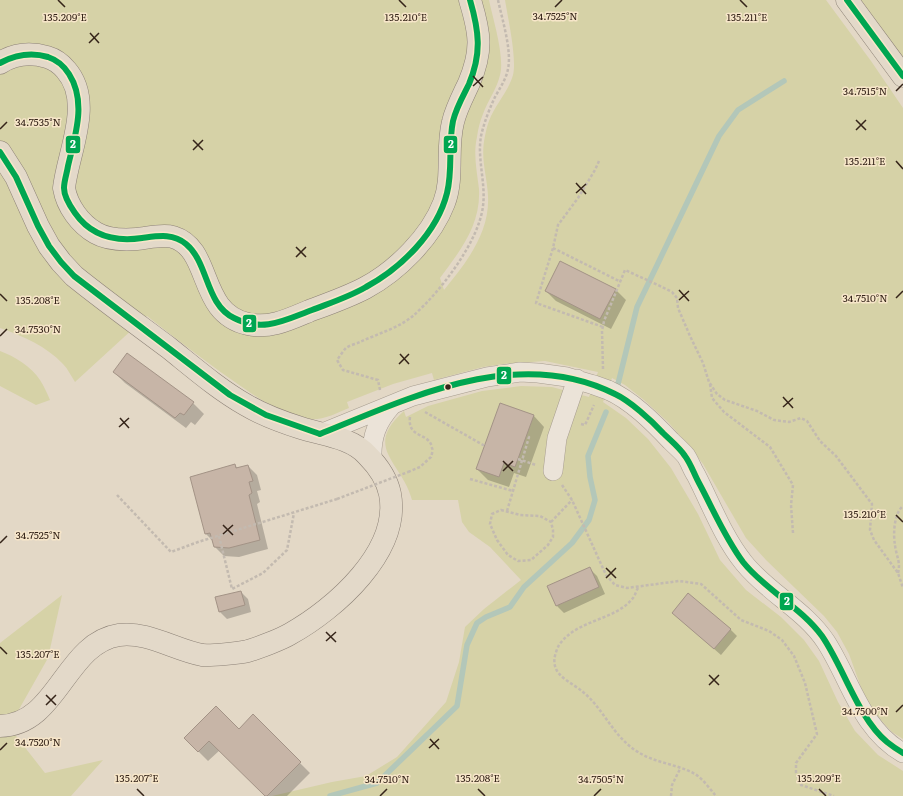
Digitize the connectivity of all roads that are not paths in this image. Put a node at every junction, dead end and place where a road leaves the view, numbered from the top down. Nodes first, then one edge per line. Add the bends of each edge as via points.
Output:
1 (470, 0) edge
2 (847, 0) edge
3 (0, 63) edge
4 (903, 76) edge
5 (0, 152) edge
6 (596, 382) junction
7 (386, 397) junction
8 (320, 434) junction
9 (372, 460) junction
10 (553, 471) dead end
11 (0, 726) edge
12 (903, 753) edge

1 - 3 main road via 478,30 478,53 473,73 453,121 447,192 432,225 402,262 375,282 356,293 288,320 268,325 250,325 225,314 213,298 196,257 180,240 169,236 118,239 96,234 81,220 70,209 64,188 79,113 78,92 72,78 59,63 39,55 18,55
2 - 4 main road
5 - 8 main road via 16,178 49,246 74,276 237,400 267,416
6 - 7 street via 520,372 413,396
6 - 10 street via 557,438
6 - 12 street via 651,420 686,456 728,539 743,562 755,576 804,617 821,635 868,721 886,742
7 - 8 street
7 - 9 street via 382,417 375,431
8 - 9 main road via 352,443
9 - 11 main road via 386,481 390,494 390,525 373,562 358,581 328,609 289,635 248,651 204,655 133,634 106,638 83,656 38,711 20,723

